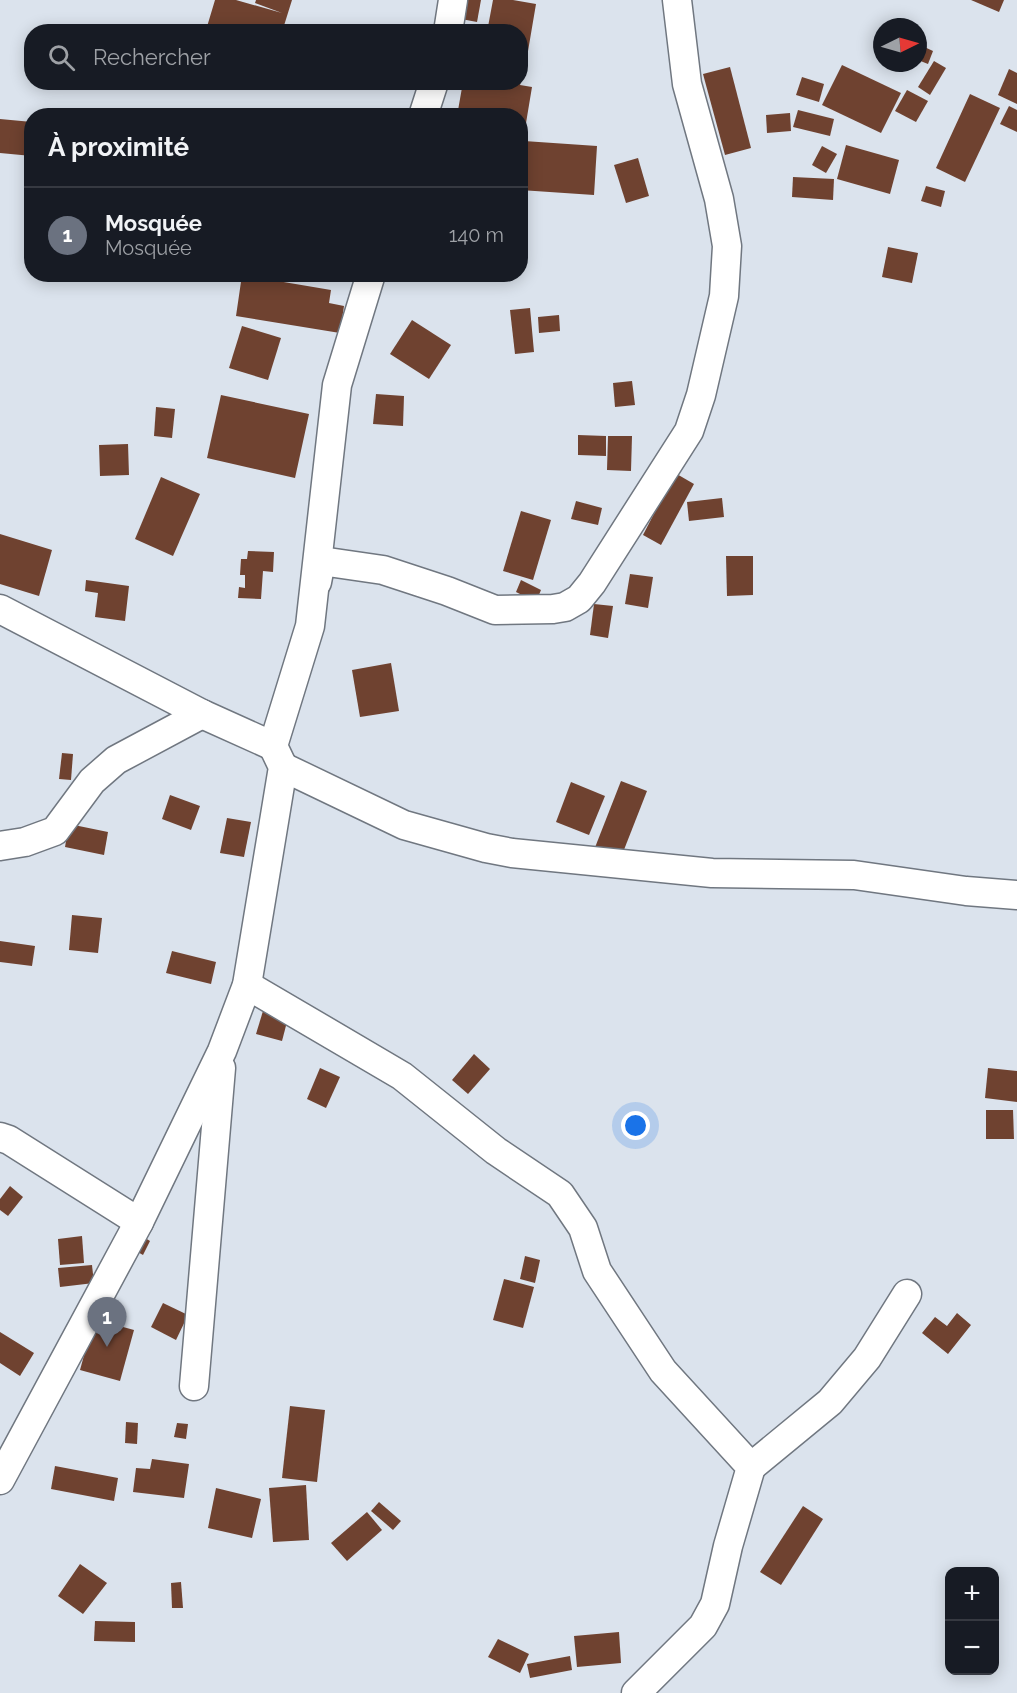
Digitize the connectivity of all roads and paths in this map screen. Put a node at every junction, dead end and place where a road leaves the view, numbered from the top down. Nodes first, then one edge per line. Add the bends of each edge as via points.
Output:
1 (453, 0) edge
2 (677, 0) edge
3 (449, 24) edge
4 (431, 90) edge
5 (426, 108) edge
6 (369, 282) edge
7 (0, 609) edge
8 (310, 626) junction
9 (202, 714) junction
10 (278, 757) junction
11 (0, 846) edge
12 (1017, 895) edge
13 (247, 985) junction
14 (222, 1051) junction
15 (0, 1137) edge
16 (139, 1222) junction
17 (907, 1294) dead end
18 (195, 1386) dead end
19 (752, 1467) junction
20 (0, 1480) edge
21 (636, 1693) edge

1 - 3 street
2 - 8 street via 687,84 719,199 726,246 724,296 689,431 592,583 565,607 495,610 383,570 321,561
4 - 5 street
6 - 8 street via 337,385
7 - 9 street
8 - 10 street
9 - 10 street
9 - 11 street via 116,760 92,781 55,831
10 - 12 street via 404,825 512,853 712,873 854,875
10 - 13 street
13 - 14 street
13 - 19 street via 402,1076 496,1151 560,1194 583,1228 597,1270 663,1371
14 - 16 street
14 - 18 street
15 - 16 street
16 - 20 street
17 - 19 street via 867,1358 830,1402
19 - 21 street via 715,1604 703,1626

